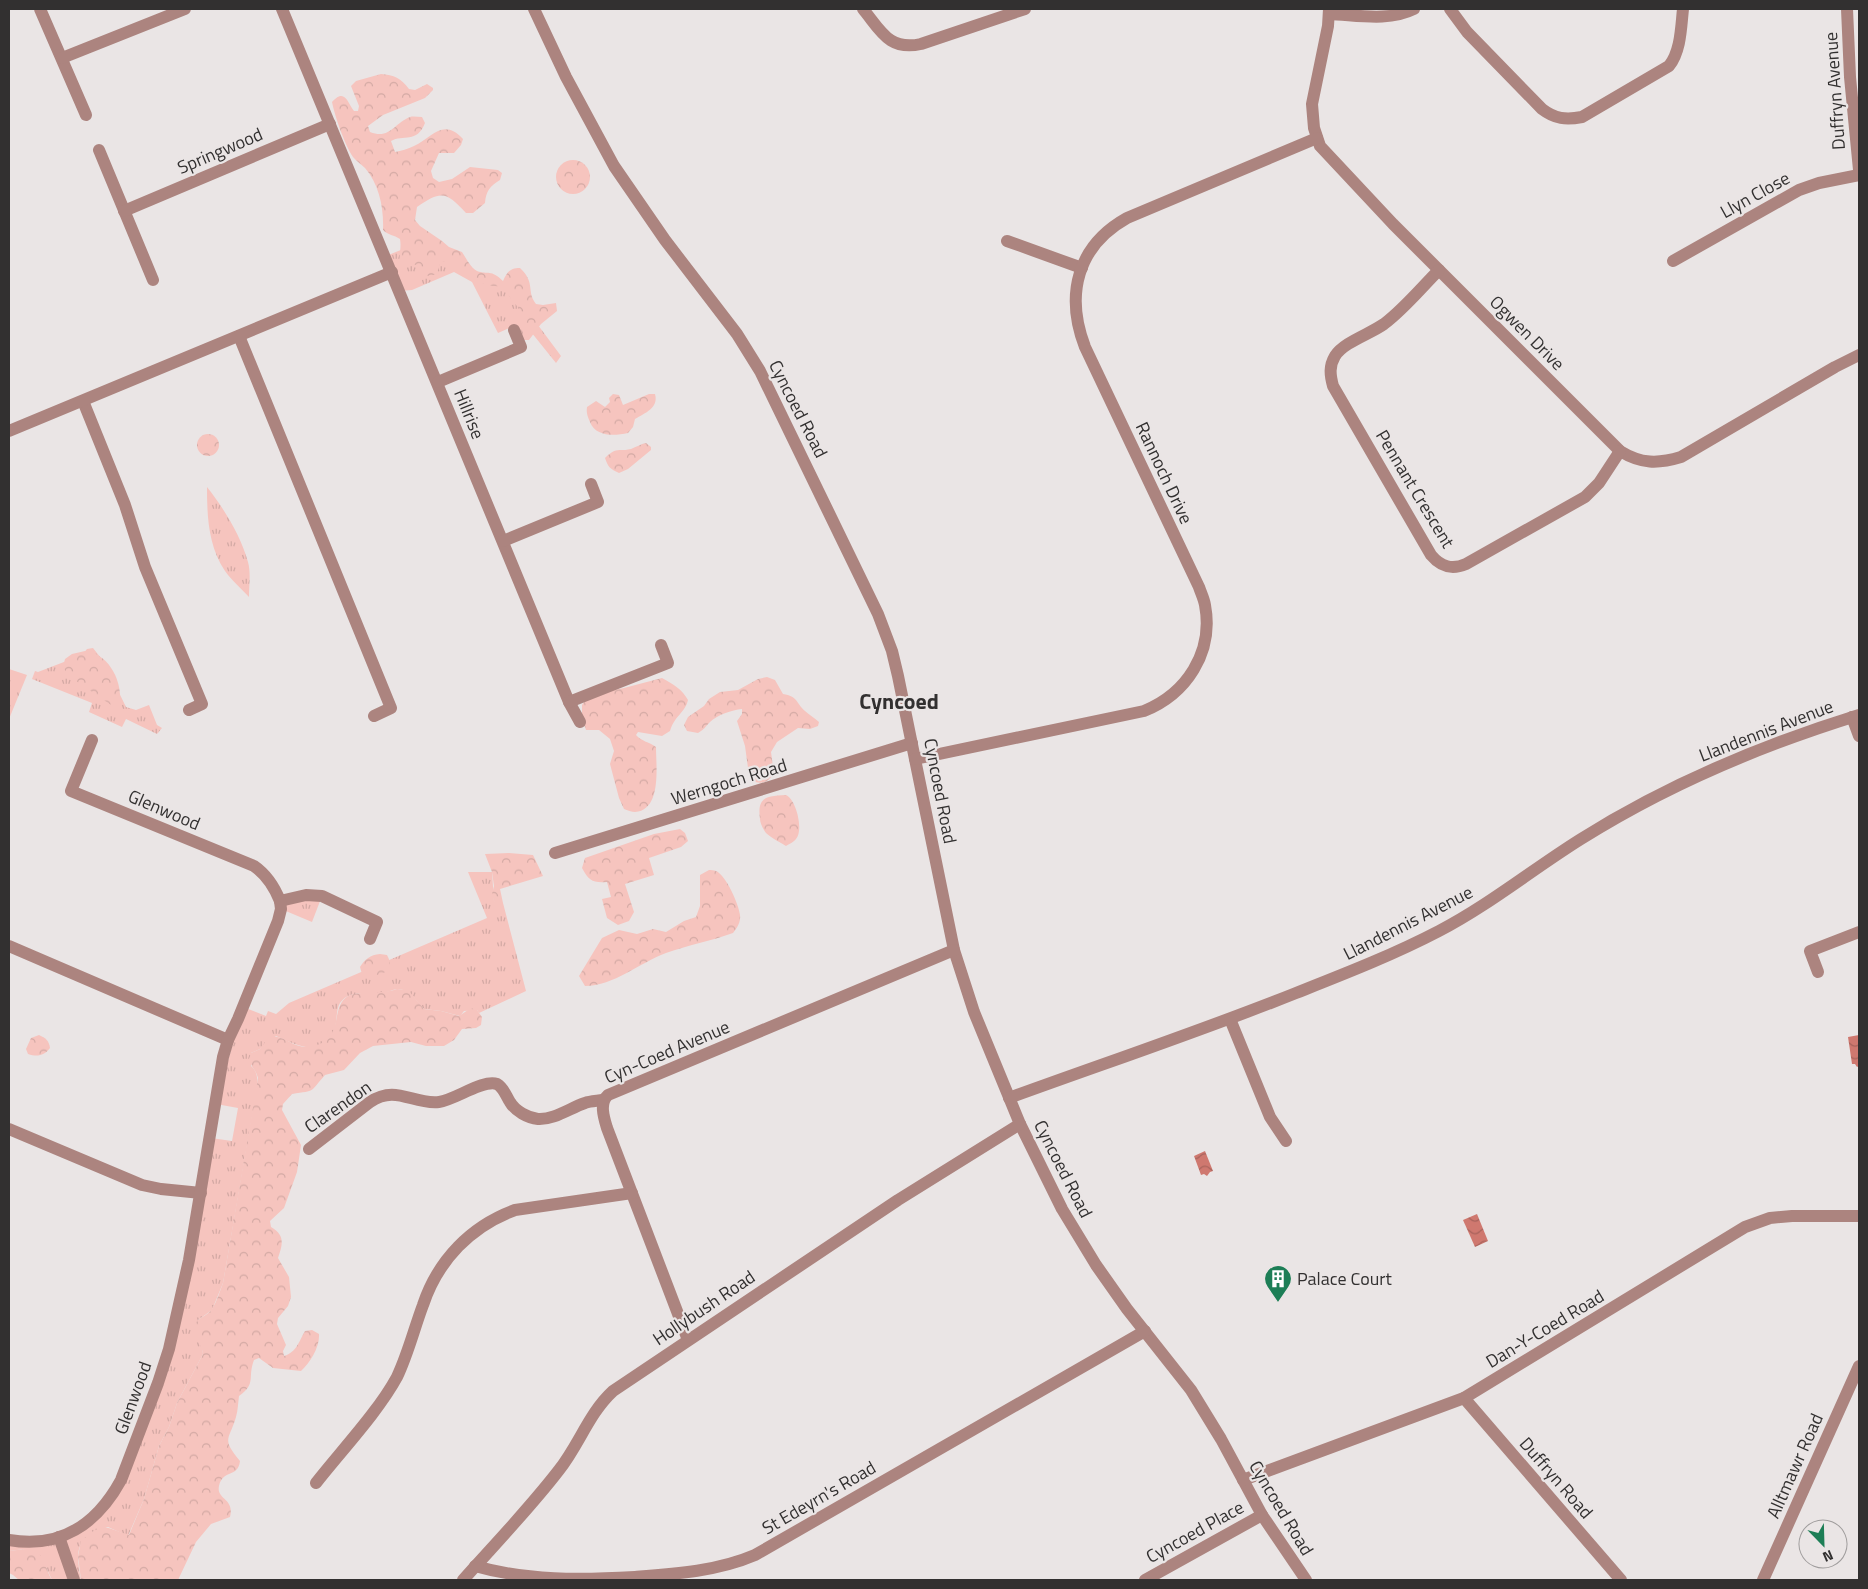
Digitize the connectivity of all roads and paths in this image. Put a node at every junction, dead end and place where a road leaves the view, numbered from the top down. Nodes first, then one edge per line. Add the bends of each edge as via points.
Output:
1 (40, 9) edge
2 (185, 9) edge
3 (282, 9) edge
4 (534, 9) edge
5 (863, 9) edge
6 (1025, 9) edge
7 (1414, 9) edge
8 (1450, 9) edge
9 (1683, 9) edge
10 (1847, 9) edge
11 (1329, 11) edge
12 (62, 58) junction
13 (86, 115) dead end
14 (330, 124) junction
15 (1317, 138) junction
16 (99, 150) dead end
17 (1859, 170) edge
18 (1859, 175) edge
19 (124, 211) junction
20 (1007, 242) dead end
21 (1673, 261) dead end
22 (1082, 268) junction
23 (1440, 270) junction
24 (392, 272) junction
25 (153, 280) dead end
26 (514, 330) dead end
27 (239, 336) junction
28 (1859, 355) edge
29 (438, 382) junction
30 (83, 400) junction
31 (9, 430) edge
32 (1620, 452) junction
33 (591, 484) dead end
34 (503, 541) junction
35 (661, 645) dead end
36 (569, 702) junction
37 (189, 710) dead end
38 (374, 716) dead end
39 (1856, 716) edge
40 (580, 722) dead end
41 (1859, 736) edge
42 (92, 740) dead end
43 (912, 743) junction
44 (915, 759) junction
45 (555, 853) dead end
46 (280, 901) junction
47 (1859, 932) edge
48 (370, 939) dead end
49 (9, 946) edge
50 (954, 950) junction
51 (1818, 972) dead end
52 (1230, 1019) junction
53 (228, 1040) junction
54 (1009, 1098) junction
55 (603, 1100) junction
56 (1020, 1124) junction
57 (9, 1128) edge
58 (1286, 1141) dead end
59 (309, 1149) dead end
60 (201, 1193) junction
61 (632, 1193) junction
62 (1859, 1216) edge
63 (1145, 1331) junction
64 (688, 1340) junction
65 (1859, 1366) edge
66 (1464, 1398) junction
67 (1243, 1480) junction
68 (316, 1483) dead end
69 (1262, 1515) junction
70 (59, 1537) junction
71 (9, 1540) edge
72 (475, 1566) junction
73 (608, 1579) edge
74 (74, 1580) edge
75 (463, 1580) edge
76 (1145, 1580) edge
77 (1306, 1580) edge
78 (1621, 1580) edge
79 (1763, 1580) edge

1 - 12 street
2 - 12 street
3 - 14 street
4 - 43 street, Cyncoed Road via 566,78 614,166 665,240 737,334 774,396 885,631
5 - 6 street via 886,38 896,44 910,46
7 - 11 street via 1384,17
8 - 9 street via 1467,32 1542,109 1565,119 1582,116 1669,66 1677,51
10 - 17 street, Duffryn Avenue
11 - 15 street, Ogwen Drive via 1312,104
12 - 13 street
14 - 19 street, Springwood
14 - 24 street
15 - 22 street, Rannoch Drive via 1111,226 1098,239
15 - 23 street, Ogwen Drive via 1326,154
16 - 19 street
18 - 21 street, Llyn Close via 1798,190
19 - 25 street
20 - 22 street
22 - 44 street, Rannoch Drive via 1075,299 1079,332 1199,587 1206,622 1200,659 1177,692 1144,711
23 - 32 street, Ogwen Drive
23 - 32 street, Pennant Crescent via 1389,320 1336,355 1330,376 1437,563 1456,568 1466,564 1585,497
24 - 27 street
24 - 29 street, Hillrise
26 - 29 street via 521,347
27 - 30 street
27 - 38 street via 391,708
28 - 32 street, Ogwen Drive via 1681,457 1650,463
29 - 34 street, Hillrise
30 - 31 street
30 - 37 street via 125,505 145,567 202,704
33 - 34 street via 598,502
34 - 36 street, Hillrise
35 - 36 street via 668,662
36 - 40 street, Hillrise
39 - 41 street
39 - 52 street, Llandennis Avenue via 1745,755 1657,796 1579,840 1474,912 1437,932 1347,973
42 - 46 street, Glenwood via 71,791 254,866 270,880
43 - 44 street, Cyncoed Road
43 - 45 street, Werngoch Road
44 - 50 street, Cyncoed Road
46 - 48 street via 306,895 322,896 378,922
46 - 53 street, Glenwood via 278,921
47 - 51 street via 1810,951
49 - 53 street
50 - 54 street, Cyncoed Road via 974,1012
50 - 55 street, Cyn-Coed Avenue via 608,1095
52 - 54 street, Llandennis Avenue
52 - 58 street via 1270,1117
53 - 60 street, Glenwood
54 - 56 street, Cyncoed Road
55 - 59 street, Clarendon via 586,1102 547,1119 538,1119 516,1110 497,1084 490,1083 439,1102 388,1094 370,1102
55 - 61 street, Cyn-Coed Avenue via 607,1128
56 - 63 street, Cyncoed Road via 1087,1251
56 - 64 street, Hollybush Road via 898,1200
57 - 60 street via 142,1184
60 - 70 street, Glenwood via 169,1349 121,1480 96,1515
61 - 64 street, Cyn-Coed Avenue
61 - 68 street via 516,1210 493,1220 466,1238 452,1252 432,1283 403,1363 388,1390
62 - 66 street, Dan-Y-Coed Road via 1777,1217 1745,1227
63 - 67 street, Cyncoed Road via 1201,1405
63 - 73 street, St Edeyrn's Road via 755,1555 725,1565 667,1575
64 - 72 street, Hollybush Road via 604,1399 559,1471
65 - 79 street, Alltmawr Road
66 - 67 street, Dan-Y-Coed Road
66 - 78 street, Duffryn Road
67 - 69 street, Cyncoed Road
69 - 76 street, Cyncoed Place
69 - 77 street, Cyncoed Road
70 - 71 street, Glenwood via 42,1541
70 - 74 street
72 - 73 street, St Edeyrn's Road via 514,1575
72 - 75 street, Hollybush Road

